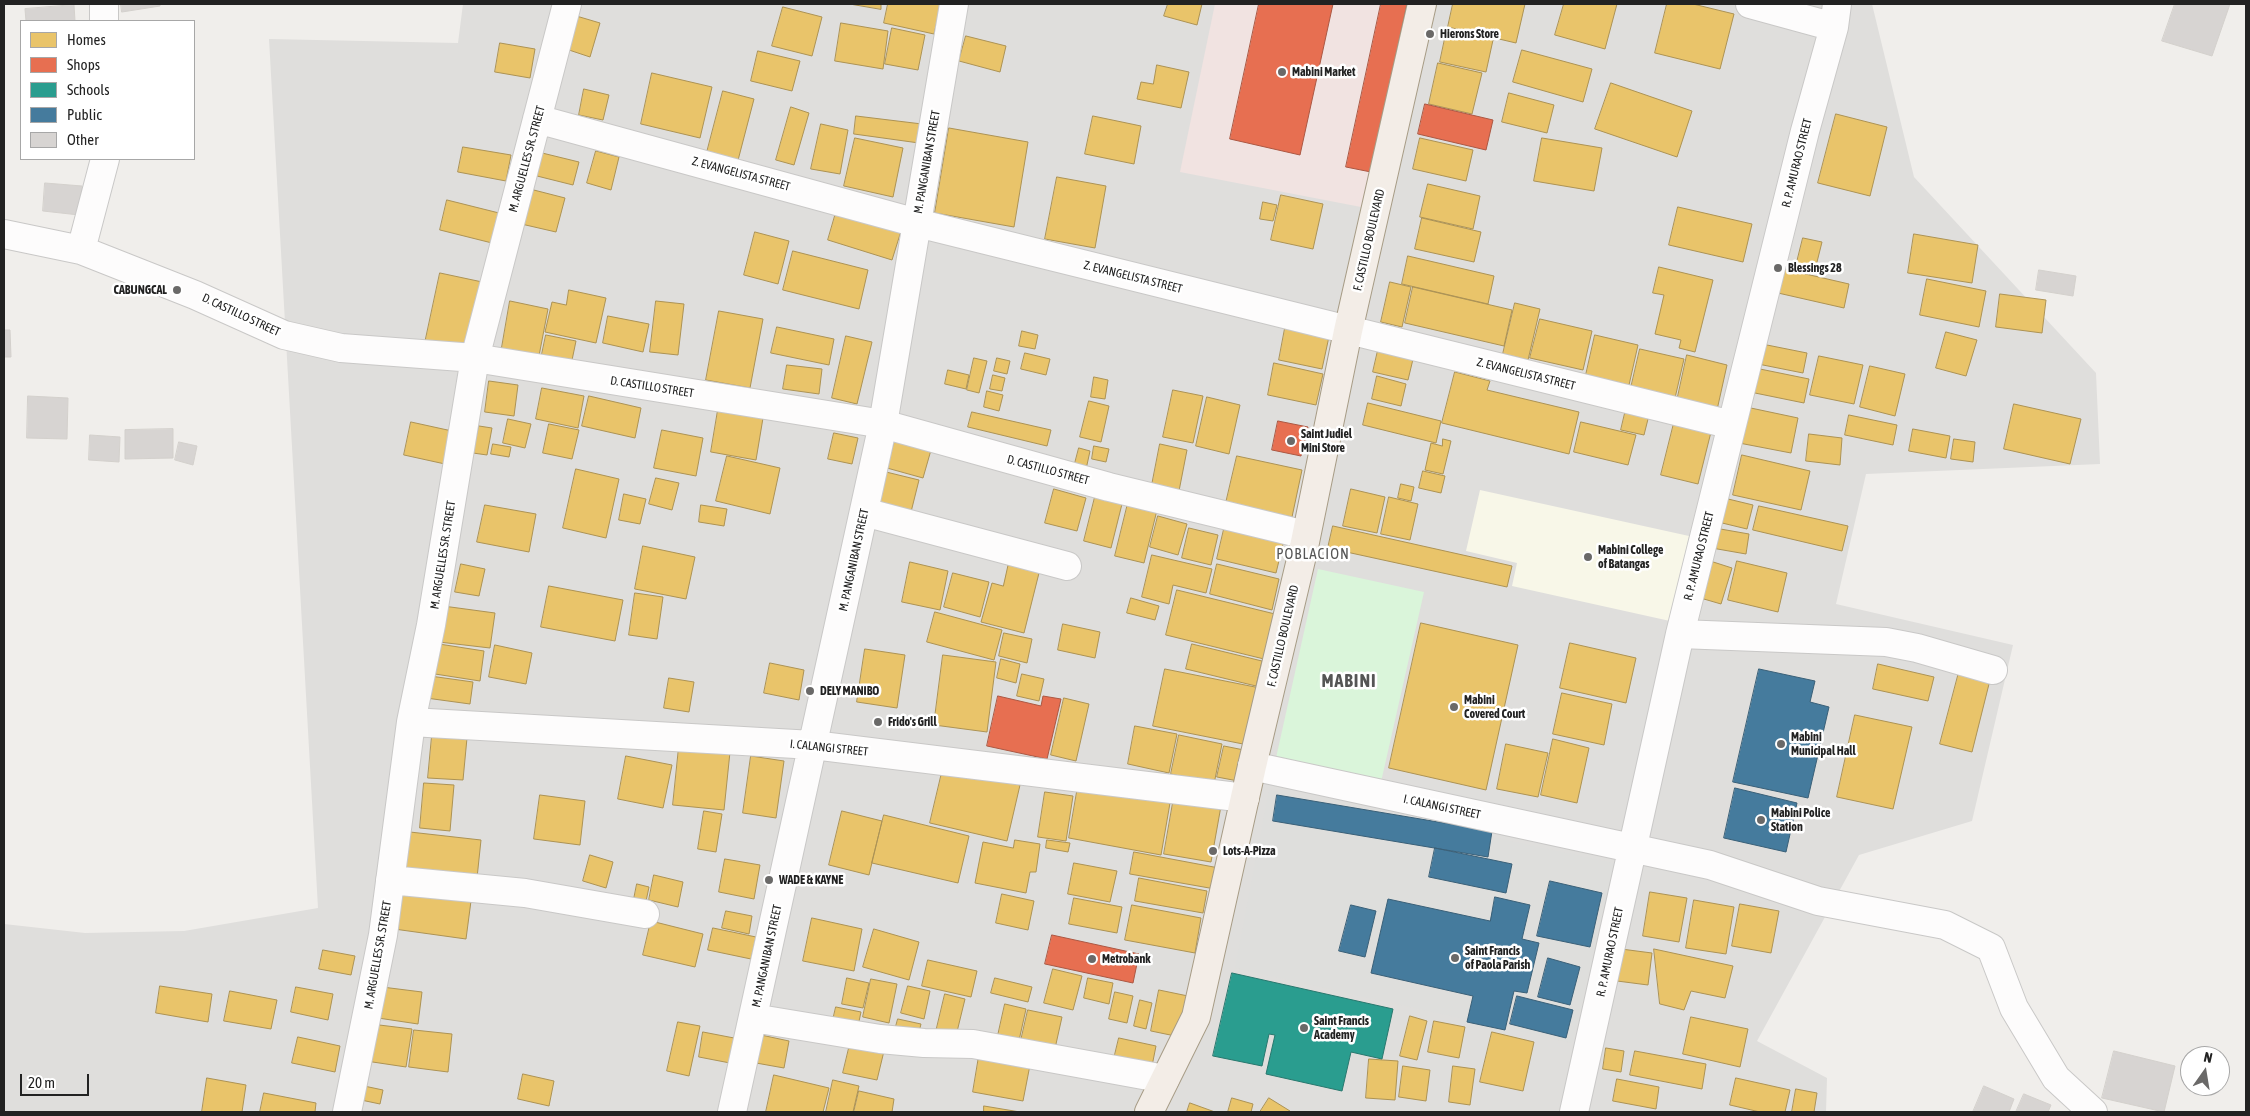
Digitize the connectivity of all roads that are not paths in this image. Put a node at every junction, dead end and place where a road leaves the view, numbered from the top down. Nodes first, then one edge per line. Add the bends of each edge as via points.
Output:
1 (104, 4) edge
2 (567, 4) edge
3 (954, 4) edge
4 (1422, 4) edge
5 (1750, 4) edge
6 (1836, 16) edge
7 (104, 20) edge
8 (537, 119) junction
9 (105, 160) edge
10 (917, 223) junction
11 (4, 234) edge
12 (81, 250) junction
13 (1348, 331) junction
14 (475, 358) junction
15 (883, 424) junction
16 (1732, 425) junction
17 (864, 512) junction
18 (1306, 535) junction
19 (1067, 566) dead end
20 (1680, 634) junction
21 (1993, 670) dead end
22 (411, 722) junction
23 (813, 745) junction
24 (1252, 766) junction
25 (1245, 798) junction
26 (1633, 848) junction
27 (390, 880) junction
28 (645, 914) dead end
29 (753, 1018) junction
30 (1166, 1079) junction
31 (347, 1112) edge
32 (732, 1112) edge
33 (1149, 1112) edge
34 (1574, 1112) edge
35 (2094, 1112) edge

1 - 7 street
2 - 8 street, M. ARGUELLES SR. STREET
3 - 10 street, M. PANGANIBAN STREET
4 - 13 main road, F. CASTILLO BOULEVARD
5 - 6 street
6 - 16 street, R. P. AMURAO STREET
8 - 10 street, Z. EVANGELISTA STREET
8 - 14 street, M. ARGUELLES SR. STREET
9 - 12 street
10 - 13 street, Z. EVANGELISTA STREET
10 - 15 street, M. PANGANIBAN STREET
11 - 12 street, D. CASTILLO STREET
12 - 14 street, D. CASTILLO STREET via 196,295 284,335 341,348
13 - 16 street, Z. EVANGELISTA STREET
13 - 18 main road, F. CASTILLO BOULEVARD
14 - 15 street, D. CASTILLO STREET
14 - 22 street, M. ARGUELLES SR. STREET via 432,625
15 - 17 street, M. PANGANIBAN STREET
15 - 18 street, D. CASTILLO STREET via 1109,486
16 - 20 street, R. P. AMURAO STREET
17 - 19 street
17 - 23 street, M. PANGANIBAN STREET
18 - 24 main road, F. CASTILLO BOULEVARD
20 - 21 street via 1886,642
20 - 26 street, R. P. AMURAO STREET
22 - 23 street, I. CALANGI STREET
22 - 27 street, M. ARGUELLES SR. STREET
23 - 25 street, I. CALANGI STREET
23 - 29 street, M. PANGANIBAN STREET
24 - 25 main road, F. CASTILLO BOULEVARD
24 - 26 street, I. CALANGI STREET
25 - 30 main road, F. CASTILLO BOULEVARD via 1196,1017
26 - 34 street, R. P. AMURAO STREET
26 - 35 street, I. CALANGI STREET via 1710,865 1818,901 1945,925 1991,948 2014,1008 2056,1078
27 - 28 street via 525,893
27 - 31 street, M. ARGUELLES SR. STREET via 383,935
29 - 30 street via 880,1039 973,1044
29 - 32 street, M. PANGANIBAN STREET
30 - 33 main road, F. CASTILLO BOULEVARD

